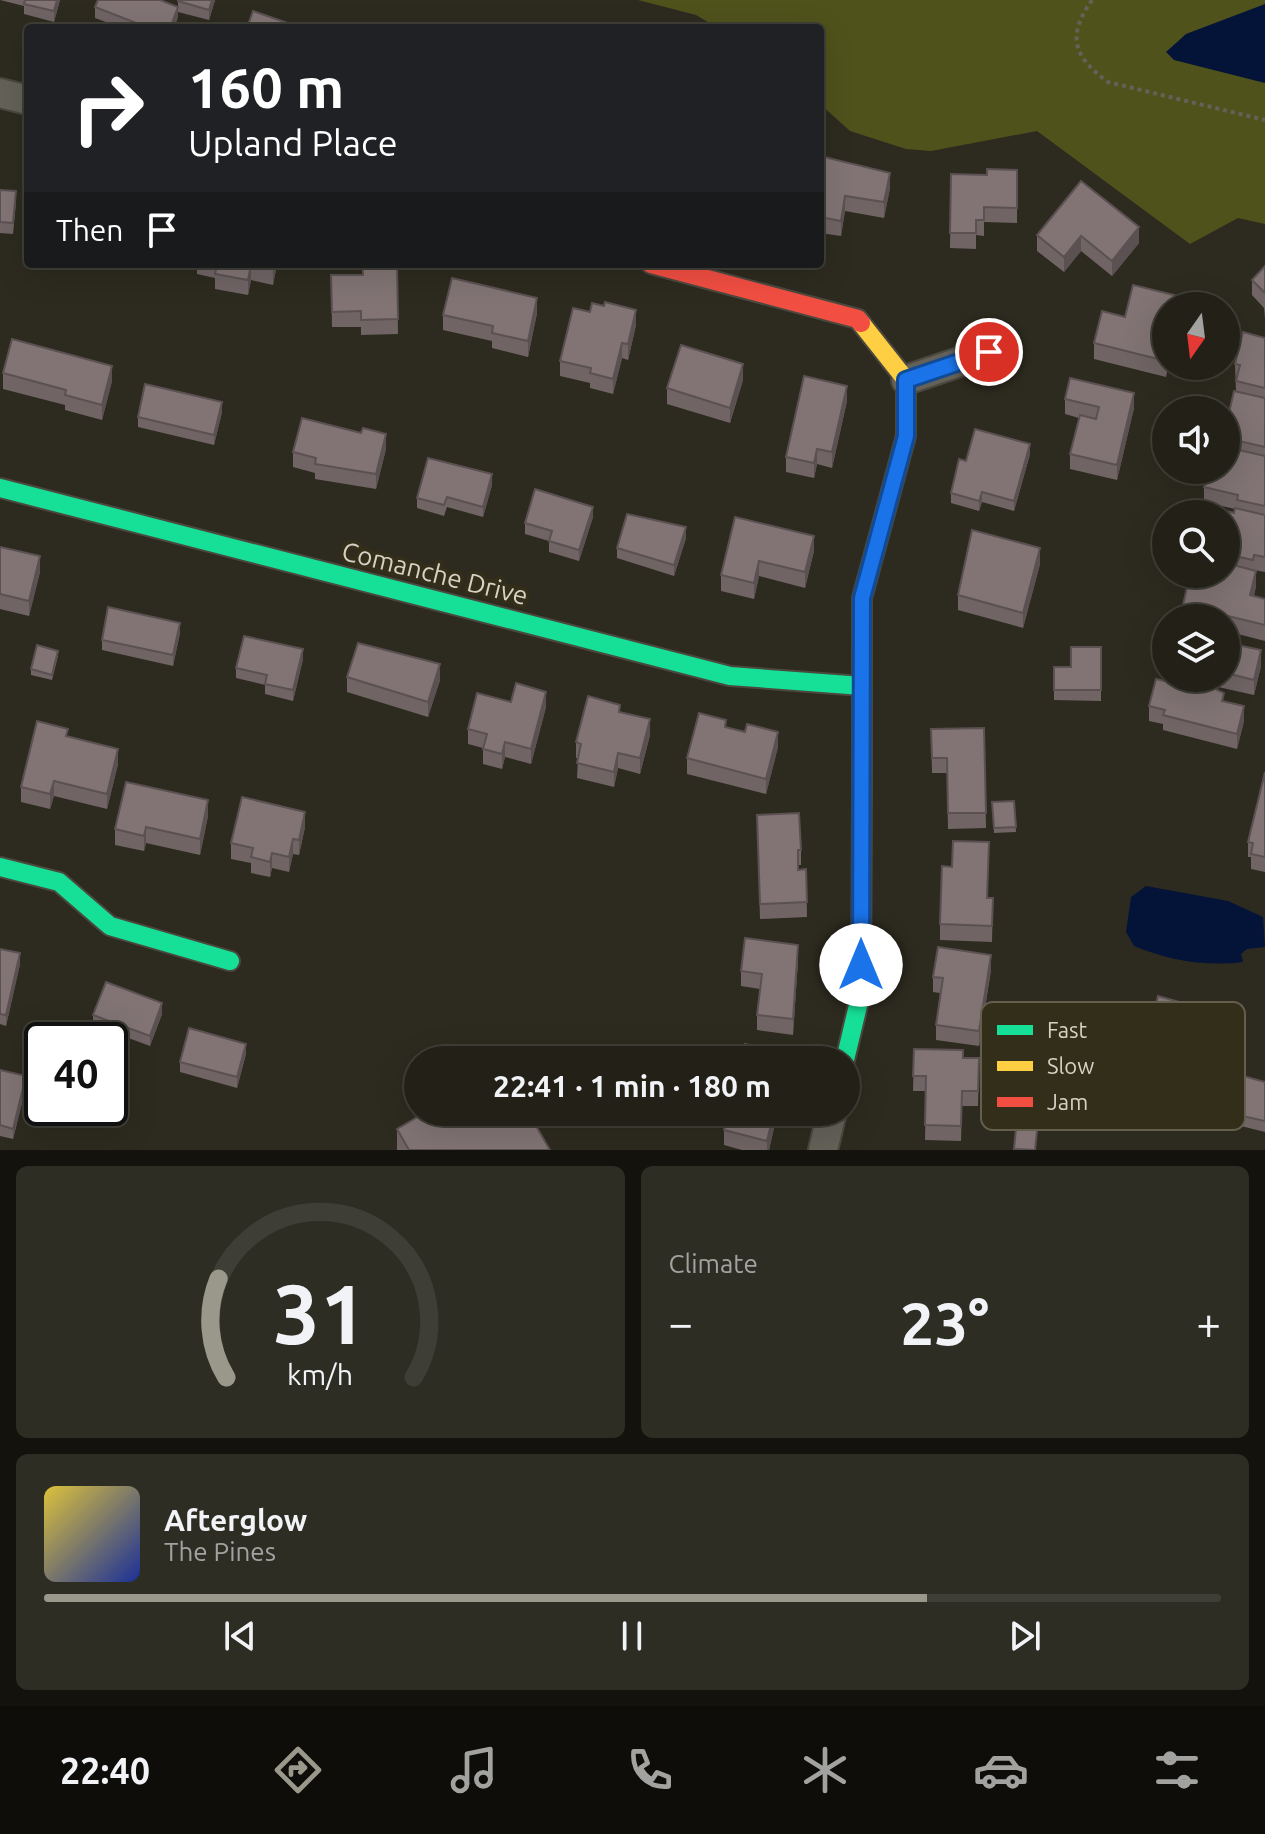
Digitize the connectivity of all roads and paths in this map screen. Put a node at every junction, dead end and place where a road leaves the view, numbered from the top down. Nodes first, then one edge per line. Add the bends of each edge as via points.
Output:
1 (1092, 0) edge
2 (0, 93) edge
3 (24, 99) edge
4 (1265, 120) edge
5 (666, 268) edge
6 (989, 352) dead end
7 (906, 380) junction
8 (0, 488) edge
9 (862, 686) junction
10 (0, 867) edge
11 (230, 961) dead end
12 (848, 1046) edge
13 (829, 1126) edge
14 (823, 1150) edge

1 - 4 path via 1079,19 1077,52 1108,82
2 - 3 street
5 - 7 street via 858,319
6 - 7 street
7 - 9 street via 906,436 862,598
8 - 9 street, Comanche Drive via 730,676
9 - 12 street via 861,993
10 - 11 street via 59,882 110,926
13 - 14 street

